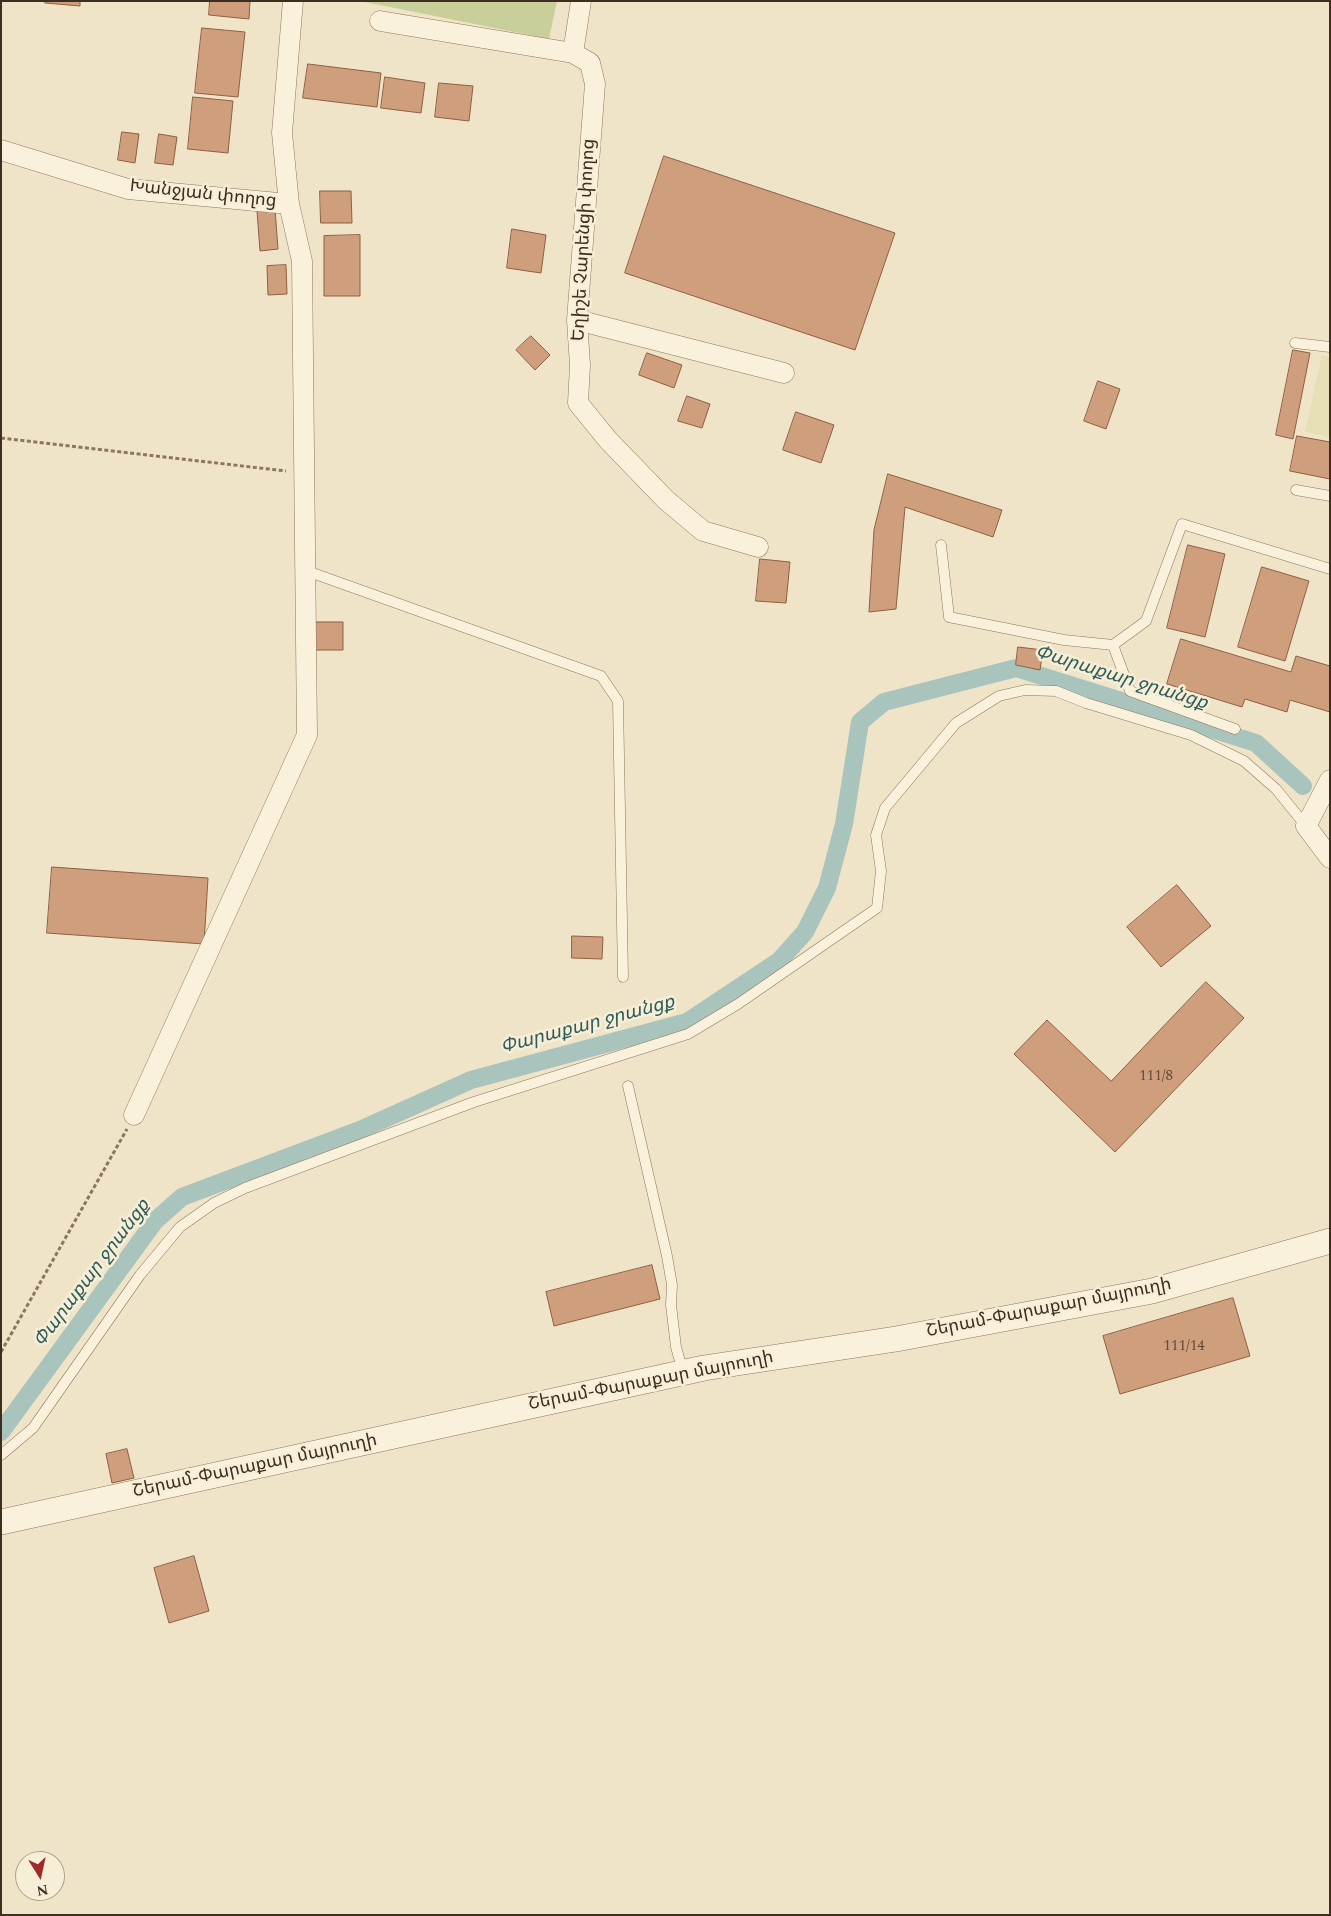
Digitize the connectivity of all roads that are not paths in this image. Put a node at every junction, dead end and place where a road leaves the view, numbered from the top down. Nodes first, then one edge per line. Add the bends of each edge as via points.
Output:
1 (292, 1) edge
2 (581, 1) edge
3 (380, 22) dead end
4 (573, 53) junction
5 (1, 150) edge
6 (289, 204) junction
7 (578, 320) junction
8 (1295, 343) dead end
9 (1330, 347) edge
10 (784, 373) dead end
11 (1296, 490) dead end
12 (1330, 496) edge
13 (941, 545) dead end
14 (758, 546) dead end
15 (1330, 569) edge
16 (304, 570) junction
17 (1113, 644) junction
18 (1235, 729) dead end
19 (1330, 780) edge
20 (1306, 826) junction
21 (1330, 858) edge
22 (623, 977) dead end
23 (628, 1086) dead end
24 (134, 1115) road end
25 (1330, 1241) edge
26 (683, 1372) junction
27 (1, 1455) edge
28 (1, 1522) edge

1 - 6 street via 282,133
2 - 4 street
3 - 4 street
4 - 7 street, Եղիշե Չարենցի փողոց via 590,63 595,84
5 - 6 street, Խանջյան փողոց via 128,189
6 - 16 street via 302,261
7 - 10 street
7 - 14 street, Եղիշե Չարենցի փողոց via 578,403 608,440 666,500 702,531
8 - 9 lane
11 - 12 lane
13 - 17 lane via 949,617 1064,640
15 - 17 lane via 1182,524 1146,621
16 - 22 lane via 600,676 618,702
16 - 24 street via 306,735
17 - 18 lane via 1130,691
19 - 20 street
20 - 21 street
20 - 27 lane via 1276,789 1244,761 1191,735 1056,691 1025,690 999,696 956,723 885,808 876,835 881,871 877,908 859,923 688,1034 474,1102 245,1188 214,1203 180,1227 140,1275 33,1428
23 - 26 lane via 667,1256 676,1347
25 - 26 street, Շերամ-Փարաքար մայրուղի via 1152,1291 896,1338
26 - 28 street, Շերամ-Փարաքար մայրուղի

